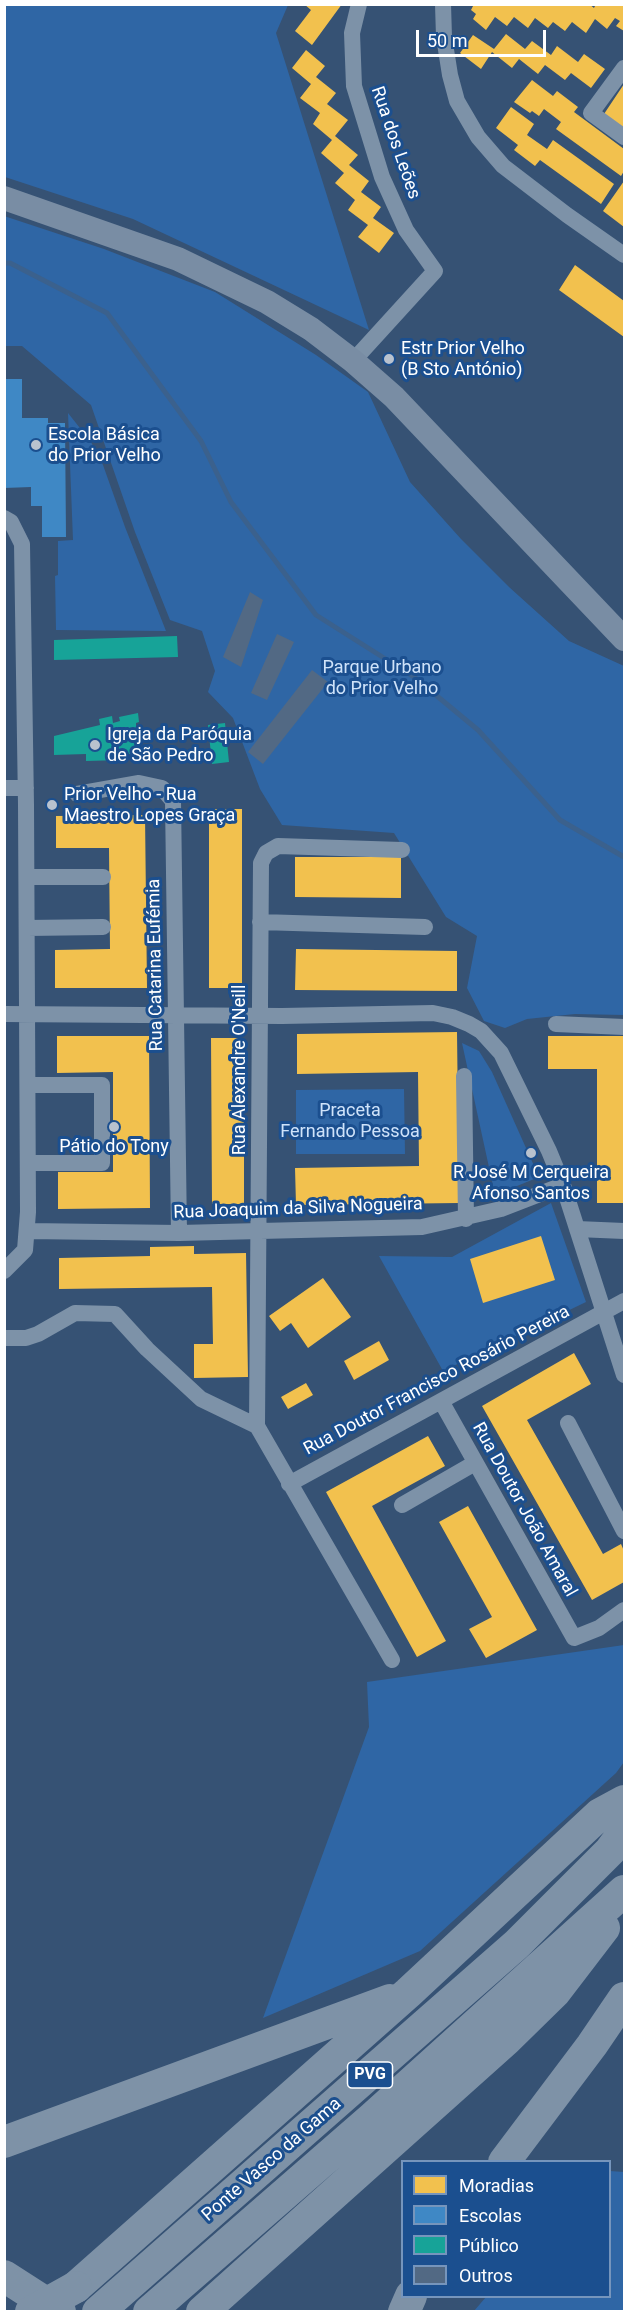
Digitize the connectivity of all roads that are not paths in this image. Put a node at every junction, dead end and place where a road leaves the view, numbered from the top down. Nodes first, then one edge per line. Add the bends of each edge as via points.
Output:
1 (359, 4) edge
2 (443, 4) edge
3 (624, 68) edge
4 (624, 138) edge
5 (4, 198) edge
6 (624, 255) edge
7 (353, 361) junction
8 (4, 518) edge
9 (624, 639) edge
10 (4, 788) edge
11 (26, 788) junction
12 (77, 794) dead end
13 (402, 850) dead end
14 (27, 877) junction
15 (103, 877) dead end
16 (260, 922) junction
17 (103, 927) dead end
18 (425, 927) dead end
19 (27, 928) junction
20 (4, 1014) edge
21 (28, 1014) junction
22 (176, 1015) junction
23 (259, 1015) junction
24 (556, 1024) dead end
25 (624, 1027) edge
26 (464, 1076) dead end
27 (28, 1084) junction
28 (28, 1163) junction
29 (563, 1185) junction
30 (466, 1218) junction
31 (577, 1229) junction
32 (28, 1231) junction
33 (259, 1231) junction
34 (624, 1231) edge
35 (179, 1233) junction
36 (4, 1271) edge
37 (624, 1301) edge
38 (604, 1313) junction
39 (4, 1338) edge
40 (624, 1375) edge
41 (441, 1401) junction
42 (568, 1423) dead end
43 (257, 1426) junction
44 (475, 1463) junction
45 (289, 1484) junction
46 (402, 1505) dead end
47 (624, 1531) edge
48 (624, 1610) edge
49 (392, 1660) dead end
50 (624, 1801) edge
51 (624, 1832) edge
52 (624, 1891) edge
53 (624, 1902) edge
54 (408, 1994) junction
55 (624, 1998) edge
56 (4, 2142) edge
57 (506, 2160) edge
58 (4, 2276) edge
59 (410, 2298) edge
60 (68, 2299) edge
61 (101, 2309) edge
62 (31, 2312) edge
63 (49, 2312) edge
64 (149, 2312) edge
65 (201, 2312) edge
66 (404, 2312) edge

1 - 7 street, Rua dos Leões via 352,33 354,86 381,177 406,230 435,271
2 - 6 street via 450,75 458,101 477,137 503,166
3 - 4 street via 591,113
5 - 7 street via 178,259 267,302
7 - 9 street via 407,410
8 - 11 street via 22,544
10 - 11 street
11 - 14 street
12 - 22 street, Rua Catarina Eufémia via 139,783 162,788 173,801
13 - 16 street, Rua Alexandre O'Neill via 285,846 270,850 261,863
14 - 15 street
14 - 19 street
16 - 18 street
16 - 23 street, Rua Alexandre O'Neill
17 - 19 street
19 - 21 street
20 - 21 street
21 - 22 street
21 - 27 street
22 - 23 street
22 - 35 street, Rua Catarina Eufémia
23 - 29 street via 433,1013 469,1024 501,1053
23 - 33 street, Rua Alexandre O'Neill
24 - 25 street
26 - 30 street
27 - 28 street
27 - 28 street via 102,1085 102,1163
28 - 32 street
29 - 30 street, Rua Joaquim da Silva Nogueira
29 - 31 street
30 - 33 street, Rua Joaquim da Silva Nogueira via 422,1227
31 - 34 street
31 - 38 street
32 - 35 street, Rua Joaquim da Silva Nogueira
32 - 36 street via 25,1250
33 - 35 street, Rua Joaquim da Silva Nogueira
33 - 43 street, Rua Alexandre O'Neill
37 - 38 street, Rua Doutor Francisco Rosário Pereira
38 - 40 street
38 - 41 street, Rua Doutor Francisco Rosário Pereira
39 - 43 street via 38,1334 75,1313 111,1313 201,1399
41 - 44 street, Rua Doutor João Amaral
41 - 45 street, Rua Doutor Francisco Rosário Pereira
42 - 47 street
43 - 45 street
44 - 46 street
44 - 48 street, Rua Doutor João Amaral via 574,1638 599,1628
45 - 49 street
50 - 54 highway via 600,1814
51 - 61 highway, Ponte Vasco da Gama / PVG via 610,1851 517,1944
52 - 64 highway, Ponte Vasco da Gama / PVG
53 - 65 highway via 555,1992
54 - 56 highway
54 - 60 highway
55 - 57 highway
58 - 60 highway
59 - 66 highway
60 - 62 highway, bridge
60 - 63 highway, bridge

